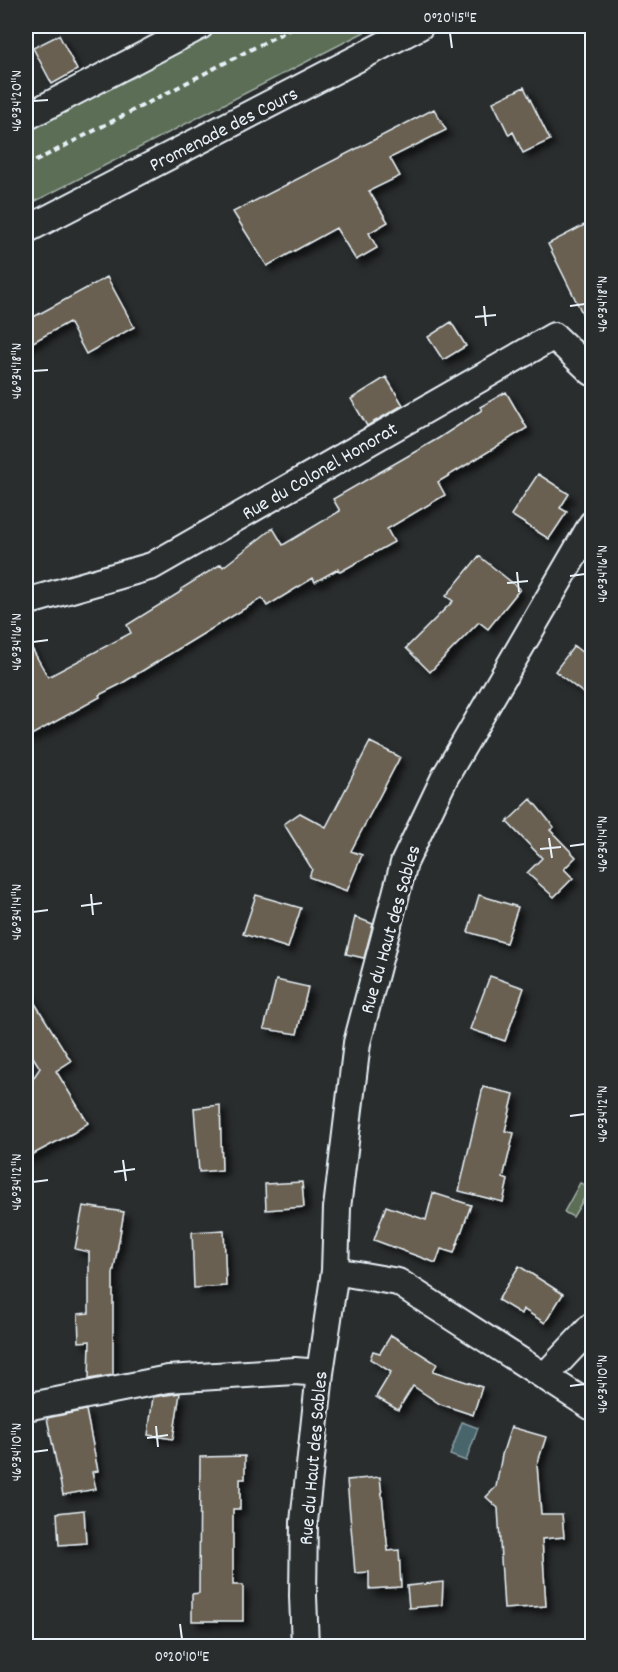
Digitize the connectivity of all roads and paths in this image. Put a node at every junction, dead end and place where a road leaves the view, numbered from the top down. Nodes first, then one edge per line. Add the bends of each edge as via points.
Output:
1 (200, 26) edge
2 (296, 26) edge
3 (420, 26) edge
4 (26, 117) edge
5 (26, 166) edge
6 (26, 230) edge
7 (592, 372) edge
8 (592, 524) edge
9 (26, 602) edge
10 (335, 1271) junction
11 (592, 1326) edge
12 (320, 1373) junction
13 (545, 1376) junction
14 (26, 1407) edge
15 (592, 1407) edge
16 (305, 1647) edge

1 - 4 street
2 - 5 path
3 - 6 street, Promenade des Cours
7 - 9 street, Rue du Colonel Honorat via 554,336 152,566
8 - 10 street, Rue du Haut des Sables via 445,777 404,863 357,1043 337,1208
10 - 12 street, Rue du Haut des Sables
10 - 13 street via 398,1282
11 - 13 street
12 - 14 street via 168,1379
12 - 16 street, Rue du Haut des Sables via 304,1522
13 - 15 street

